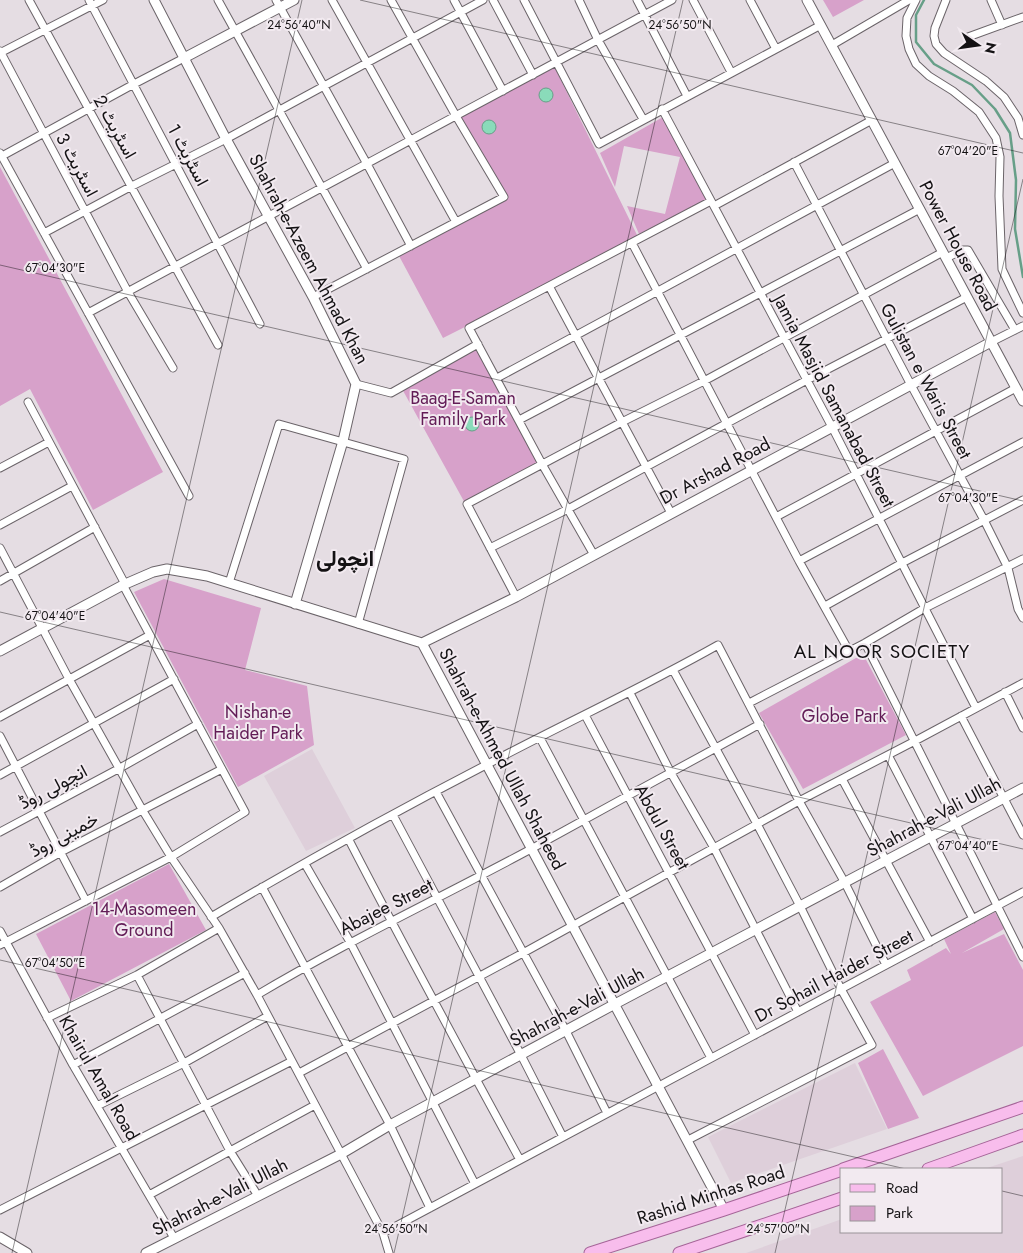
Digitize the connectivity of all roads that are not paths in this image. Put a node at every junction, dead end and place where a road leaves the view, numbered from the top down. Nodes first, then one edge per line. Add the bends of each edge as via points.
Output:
1 (30, 0) edge
2 (103, 0) edge
3 (154, 0) edge
4 (218, 0) edge
5 (294, 0) edge
6 (332, 0) edge
7 (391, 0) edge
8 (454, 0) edge
9 (483, 0) edge
10 (493, 0) edge
11 (524, 0) edge
12 (579, 0) edge
13 (637, 0) edge
14 (672, 0) edge
15 (693, 0) edge
16 (750, 0) edge
17 (807, 0) edge
18 (909, 0) edge
19 (916, 0) edge
20 (946, 0) edge
21 (992, 0) edge
22 (90, 3) edge
23 (278, 4) edge
24 (460, 13) junction
25 (645, 15) junction
26 (1023, 17) edge
27 (821, 25) junction
28 (1002, 25) junction
29 (46, 30) junction
30 (234, 32) junction
31 (968, 37) dead end
32 (412, 39) junction
33 (598, 40) junction
34 (832, 45) junction
35 (776, 49) junction
36 (0, 52) edge
37 (184, 58) junction
38 (556, 62) junction
39 (366, 63) junction
40 (731, 72) junction
41 (533, 75) junction
42 (134, 84) junction
43 (323, 86) junction
44 (503, 91) junction
45 (688, 96) junction
46 (88, 109) junction
47 (662, 109) junction
48 (278, 110) junction
49 (456, 116) junction
50 (643, 119) junction
51 (872, 120) junction
52 (43, 133) junction
53 (1023, 134) edge
54 (226, 139) junction
55 (411, 141) junction
56 (1, 154) edge
57 (794, 162) junction
58 (895, 163) junction
59 (176, 164) junction
60 (368, 164) junction
61 (130, 187) junction
62 (322, 188) junction
63 (712, 204) junction
64 (816, 206) junction
65 (920, 210) junction
66 (85, 211) junction
67 (270, 216) junction
68 (456, 222) junction
69 (44, 233) junction
70 (632, 243) junction
71 (218, 245) junction
72 (411, 246) junction
73 (737, 249) junction
74 (841, 250) junction
75 (944, 255) junction
76 (174, 267) junction
77 (367, 268) junction
78 (549, 286) junction
79 (128, 292) junction
80 (658, 292) junction
81 (760, 292) junction
82 (864, 295) junction
83 (313, 296) junction
84 (967, 297) junction
85 (88, 313) junction
86 (1023, 313) edge
87 (260, 324) dead end
88 (1023, 326) edge
89 (1015, 330) junction
90 (576, 335) junction
91 (681, 336) junction
92 (784, 337) junction
93 (887, 338) junction
94 (992, 342) junction
95 (478, 344) junction
96 (218, 345) dead end
97 (173, 368) dead end
98 (496, 378) junction
99 (598, 378) junction
100 (807, 380) junction
101 (704, 381) junction
102 (356, 384) junction
103 (911, 386) junction
104 (1016, 388) junction
105 (1023, 401) edge
106 (28, 402) dead end
107 (519, 420) junction
108 (622, 422) junction
109 (727, 424) junction
110 (832, 427) junction
111 (935, 432) junction
112 (343, 441) junction
113 (49, 442) junction
114 (1023, 442) edge
115 (542, 464) junction
116 (646, 466) junction
117 (0, 468) edge
118 (751, 470) junction
119 (856, 474) junction
120 (960, 476) junction
121 (72, 486) junction
122 (188, 496) dead end
123 (1023, 500) edge
124 (568, 509) junction
125 (671, 514) junction
126 (776, 517) junction
127 (879, 519) junction
128 (984, 520) junction
129 (0, 525) edge
130 (95, 527) junction
131 (0, 548) edge
132 (490, 548) junction
133 (594, 555) junction
134 (1023, 558) edge
135 (799, 561) junction
136 (902, 563) junction
137 (1008, 568) junction
138 (14, 573) junction
139 (0, 581) edge
140 (229, 583) junction
141 (124, 584) junction
142 (516, 597) junction
143 (295, 604) junction
144 (824, 606) junction
145 (925, 608) junction
146 (1021, 608) edge
147 (1023, 618) edge
148 (358, 624) junction
149 (43, 627) junction
150 (150, 635) junction
151 (864, 643) junction
152 (422, 644) junction
153 (0, 650) edge
154 (849, 651) junction
155 (673, 670) junction
156 (69, 678) junction
157 (174, 679) junction
158 (1023, 682) edge
159 (630, 692) junction
160 (1005, 692) junction
161 (749, 703) junction
162 (976, 708) junction
163 (585, 715) junction
164 (961, 716) junction
165 (0, 717) edge
166 (95, 722) junction
167 (198, 724) junction
168 (760, 724) junction
169 (1023, 728) edge
170 (0, 736) edge
171 (540, 738) junction
172 (913, 742) junction
173 (715, 748) junction
174 (888, 755) junction
175 (486, 764) junction
176 (17, 766) junction
177 (120, 768) junction
178 (222, 769) junction
179 (671, 773) junction
180 (0, 775) edge
181 (842, 779) junction
182 (1023, 788) edge
183 (436, 792) junction
184 (628, 796) junction
185 (1004, 798) junction
186 (799, 801) junction
187 (40, 811) junction
188 (143, 811) junction
189 (393, 815) junction
190 (583, 819) junction
191 (757, 824) junction
192 (955, 824) junction
193 (0, 832) edge
194 (1023, 835) edge
195 (931, 837) junction
196 (349, 840) junction
197 (714, 848) junction
198 (530, 849) junction
199 (61, 852) junction
200 (171, 857) junction
201 (887, 860) junction
202 (305, 864) junction
203 (670, 872) junction
204 (480, 875) junction
205 (845, 882) junction
206 (0, 887) edge
207 (262, 887) junction
208 (1023, 892) edge
209 (437, 898) junction
210 (624, 898) junction
211 (86, 901) junction
212 (800, 906) junction
213 (997, 906) junction
214 (211, 917) junction
215 (974, 919) junction
216 (391, 922) junction
217 (573, 926) junction
218 (219, 928) junction
219 (755, 930) junction
220 (0, 931) edge
221 (350, 942) junction
222 (930, 942) junction
223 (3, 943) edge
224 (523, 953) junction
225 (713, 953) junction
226 (1023, 957) edge
227 (886, 965) junction
228 (304, 966) junction
229 (245, 973) junction
230 (137, 974) junction
231 (479, 976) junction
232 (667, 977) junction
233 (841, 990) junction
234 (257, 995) junction
235 (435, 1000) junction
236 (615, 1004) junction
237 (798, 1012) junction
238 (268, 1016) junction
239 (47, 1018) junction
240 (161, 1019) junction
241 (392, 1022) junction
242 (566, 1031) junction
243 (756, 1035) junction
244 (347, 1046) junction
245 (521, 1055) junction
246 (711, 1058) junction
247 (292, 1061) junction
248 (184, 1063) junction
249 (73, 1065) junction
250 (299, 1072) junction
251 (476, 1079) junction
252 (659, 1086) junction
253 (433, 1102) junction
254 (315, 1105) junction
255 (97, 1106) junction
256 (206, 1106) junction
257 (1023, 1107) edge
258 (607, 1114) junction
259 (390, 1125) junction
260 (1023, 1135) edge
261 (563, 1137) junction
262 (688, 1140) junction
263 (122, 1148) junction
264 (230, 1151) junction
265 (341, 1154) junction
266 (520, 1160) junction
267 (849, 1168) edge
268 (931, 1168) edge
269 (840, 1171) edge
270 (475, 1184) junction
271 (149, 1195) junction
272 (258, 1196) junction
273 (840, 1199) edge
274 (430, 1208) junction
275 (0, 1210) edge
276 (724, 1210) junction
277 (383, 1233) junction
278 (0, 1237) edge
279 (174, 1238) junction
280 (28, 1253) edge
281 (146, 1253) edge
282 (389, 1253) edge
283 (590, 1253) edge
284 (679, 1253) edge

1 - 29 street, اسٹریٹ 2
2 - 22 street
3 - 37 street, Shahrah-e-Azeem Ahmad Khan
4 - 30 street
5 - 23 street
6 - 39 street
7 - 32 street
8 - 24 street
9 - 24 street
10 - 41 street
11 - 38 street
12 - 33 street
13 - 25 street
14 - 25 street
15 - 40 street
16 - 35 street
17 - 27 street, Power House Road
18 - 34 street
19 - 86 street via 907,18 906,36 916,64 980,112 996,138 1000,157 1002,269
20 - 53 street via 935,28 936,44 1004,97 1018,118
21 - 28 street
22 - 29 street
22 - 42 street, اسٹریٹ 1
23 - 30 street
23 - 43 street
24 - 32 street
24 - 44 street
25 - 33 street
25 - 45 street
26 - 28 street
27 - 34 street, Power House Road
27 - 35 street
28 - 31 street
29 - 36 street
29 - 46 street, اسٹریٹ 2
30 - 37 street
30 - 48 street
32 - 39 street
32 - 49 street
33 - 38 street
33 - 50 street
34 - 51 street, Power House Road
35 - 40 street
36 - 52 street, اسٹریٹ 3
37 - 42 street
37 - 54 street, Shahrah-e-Azeem Ahmad Khan
38 - 41 street
38 - 50 street via 599,144
39 - 43 street
39 - 55 street
40 - 45 street
41 - 44 street
42 - 46 street
42 - 59 street, اسٹریٹ 1
43 - 48 street
43 - 60 street
44 - 49 street
45 - 47 street
46 - 52 street
46 - 61 street, اسٹریٹ 2
47 - 50 street
47 - 63 street, Jamia Masjid Samanabad Street
48 - 54 street
48 - 62 street
49 - 55 street
49 - 68 street via 504,197
51 - 57 street
51 - 58 street, Power House Road
52 - 56 street
52 - 66 street, اسٹریٹ 3
54 - 59 street
54 - 67 street, Shahrah-e-Azeem Ahmad Khan
55 - 60 street
55 - 68 street
56 - 69 street
57 - 63 street
57 - 64 street, Gulistan e Waris Street
58 - 64 street
58 - 65 street, Power House Road
59 - 61 street
59 - 71 street, اسٹریٹ 1
60 - 62 street
60 - 72 street
61 - 66 street
61 - 76 street, اسٹریٹ 2
62 - 67 street
62 - 77 street
63 - 70 street
63 - 73 street, Jamia Masjid Samanabad Street
64 - 73 street
64 - 74 street, Gulistan e Waris Street
65 - 74 street
65 - 75 street, Power House Road
66 - 69 street
66 - 79 street, اسٹریٹ 3
67 - 71 street
67 - 83 street, Shahrah-e-Azeem Ahmad Khan
68 - 72 street
69 - 85 street
70 - 78 street
70 - 80 street
71 - 76 street
71 - 87 street, اسٹریٹ 1
72 - 77 street
73 - 80 street
73 - 81 street, Jamia Masjid Samanabad Street
74 - 81 street
74 - 82 street, Gulistan e Waris Street
75 - 82 street
75 - 84 street, Power House Road
75 - 89 street via 968,250
76 - 79 street
76 - 96 street, اسٹریٹ 2
77 - 83 street
78 - 90 street
78 - 95 street via 469,328
79 - 85 street
79 - 97 street, اسٹریٹ 3
80 - 90 street
80 - 91 street
81 - 91 street
81 - 92 street, Jamia Masjid Samanabad Street
82 - 92 street
82 - 93 street, Gulistan e Waris Street
83 - 102 street, Shahrah-e-Azeem Ahmad Khan
84 - 93 street
84 - 94 street, Power House Road
85 - 122 street
88 - 89 street, Dr Arshad Road
89 - 94 street, Dr Arshad Road
90 - 98 street
90 - 99 street
91 - 99 street
91 - 101 street
92 - 100 street, Jamia Masjid Samanabad Street
92 - 101 street
93 - 100 street
93 - 103 street, Gulistan e Waris Street
94 - 103 street, Dr Arshad Road
94 - 104 street, Power House Road
95 - 98 street
95 - 102 street via 391,393
98 - 107 street
99 - 107 street
99 - 108 street
100 - 109 street
100 - 110 street, Jamia Masjid Samanabad Street
101 - 108 street
101 - 109 street
102 - 112 street, Shahrah-e-Azeem Ahmad Khan
103 - 110 street, Dr Arshad Road
103 - 111 street, Gulistan e Waris Street
104 - 105 street, Power House Road
104 - 111 street
106 - 113 street
107 - 115 street
108 - 115 street
108 - 116 street
109 - 116 street
109 - 118 street
110 - 118 street, Dr Arshad Road
110 - 119 street, Jamia Masjid Samanabad Street
111 - 119 street
111 - 120 street, Gulistan e Waris Street
112 - 140 street via 279,424
112 - 143 street, Shahrah-e-Azeem Ahmad Khan
112 - 148 street via 404,459
113 - 117 street
113 - 121 street
114 - 120 street
115 - 124 street
115 - 132 street via 467,504
116 - 124 street
116 - 125 street
118 - 125 street, Dr Arshad Road
118 - 126 street
119 - 126 street
119 - 127 street, Jamia Masjid Samanabad Street
120 - 127 street
120 - 128 street, Gulistan e Waris Street
121 - 129 street
121 - 130 street
123 - 128 street
124 - 132 street
124 - 133 street
125 - 133 street, Dr Arshad Road
126 - 135 street
127 - 135 street
127 - 136 street, Jamia Masjid Samanabad Street
128 - 136 street
128 - 137 street, Gulistan e Waris Street
130 - 138 street
130 - 141 street
131 - 138 street
132 - 142 street
133 - 142 street, Dr Arshad Road
134 - 137 street
135 - 144 street
136 - 144 street
136 - 145 street, Jamia Masjid Samanabad Street
137 - 145 street
137 - 146 street, Gulistan e Waris Street
138 - 139 street
138 - 149 street
140 - 141 street, Shahrah-e-Ahmed Ullah Shaheed via 167,569
140 - 143 street, Shahrah-e-Ahmed Ullah Shaheed
141 - 149 street, Shahrah-e-Ahmed Ullah Shaheed
141 - 150 street
142 - 152 street, Dr Arshad Road
143 - 148 street, Shahrah-e-Ahmed Ullah Shaheed
144 - 154 street
145 - 151 street
145 - 162 street, Jamia Masjid Samanabad Street
146 - 147 street, Gulistan e Waris Street
148 - 152 street, Shahrah-e-Ahmed Ullah Shaheed
149 - 153 street, Shahrah-e-Ahmed Ullah Shaheed
149 - 156 street
150 - 156 street
150 - 157 street
151 - 154 street
151 - 172 street
152 - 175 street, Shahrah-e-Ahmed Ullah Shaheed
154 - 161 street
155 - 159 street
155 - 161 street via 718,645
155 - 173 street
156 - 165 street
156 - 166 street
157 - 166 street
157 - 167 street
158 - 160 street
159 - 163 street
159 - 179 street
160 - 162 street
160 - 169 street
161 - 168 street
162 - 164 street
163 - 171 street
163 - 184 street, Abdul Street
164 - 172 street
164 - 185 street
166 - 176 street
166 - 177 street
167 - 177 street, انچولی روڈ
167 - 178 street
168 - 173 street, Abajee Street
168 - 186 street
170 - 176 street
171 - 175 street
171 - 190 street
172 - 174 street
172 - 192 street
173 - 179 street, Abajee Street
173 - 191 street
174 - 181 street
174 - 195 street
175 - 183 street
175 - 198 street, Shahrah-e-Ahmed Ullah Shaheed
176 - 180 street
176 - 187 street
177 - 187 street, انچولی روڈ
177 - 188 street
178 - 188 street, خمینی روڈ
178 - 200 street via 245,812
179 - 184 street, Abajee Street
179 - 197 street
181 - 186 street
181 - 201 street
182 - 185 street, Shahrah-e-Vali Ullah
183 - 189 street
183 - 204 street
184 - 190 street, Abajee Street
184 - 203 street, Abdul Street
185 - 192 street, Shahrah-e-Vali Ullah
185 - 194 street
186 - 191 street
186 - 205 street
187 - 193 street, انچولی روڈ
187 - 199 street
188 - 199 street, خمینی روڈ
188 - 200 street
189 - 196 street
189 - 209 street
190 - 198 street, Abajee Street
190 - 210 street
191 - 197 street
191 - 212 street
192 - 195 street, Shahrah-e-Vali Ullah
192 - 213 street
195 - 201 street, Shahrah-e-Vali Ullah
195 - 215 street
196 - 202 street
196 - 216 street
197 - 203 street
197 - 219 street
198 - 204 street, Abajee Street
198 - 217 street, Shahrah-e-Ahmed Ullah Shaheed
199 - 206 street, خمینی روڈ
199 - 211 street
200 - 211 street
200 - 214 street
201 - 205 street, Shahrah-e-Vali Ullah
201 - 222 street
202 - 207 street
202 - 221 street
203 - 210 street
203 - 225 street, Abdul Street
204 - 209 street, Abajee Street
204 - 224 street
205 - 212 street, Shahrah-e-Vali Ullah
205 - 227 street
207 - 214 street
207 - 228 street
208 - 213 street, Dr Sohail Haider Street
209 - 216 street, Abajee Street
209 - 231 street
210 - 217 street
210 - 232 street
211 - 223 street
212 - 219 street, Shahrah-e-Vali Ullah
212 - 233 street
213 - 215 street, Dr Sohail Haider Street
213 - 226 street
214 - 218 street
215 - 222 street, Dr Sohail Haider Street
216 - 221 street, Abajee Street
216 - 235 street
217 - 224 street
217 - 236 street, Shahrah-e-Ahmed Ullah Shaheed
218 - 229 street
218 - 230 street
219 - 225 street, Shahrah-e-Vali Ullah
219 - 237 street
220 - 223 street, Khairul Amal Road
221 - 228 street, Abajee Street
221 - 241 street
222 - 227 street, Dr Sohail Haider Street
223 - 239 street, Khairul Amal Road
224 - 231 street
224 - 242 street
225 - 232 street, Shahrah-e-Vali Ullah
225 - 243 street, Abdul Street
227 - 233 street, Dr Sohail Haider Street
228 - 234 street, Abajee Street
228 - 244 street
229 - 234 street
229 - 240 street
230 - 239 street
230 - 240 street
231 - 235 street
231 - 245 street
232 - 236 street, Shahrah-e-Vali Ullah
232 - 246 street
233 - 237 street, Dr Sohail Haider Street
233 - 262 street via 872,1045
234 - 238 street
235 - 241 street
235 - 251 street
236 - 242 street, Shahrah-e-Vali Ullah
236 - 252 street, Shahrah-e-Ahmed Ullah Shaheed
237 - 243 street, Dr Sohail Haider Street
238 - 247 street
238 - 248 street
239 - 249 street, Khairul Amal Road
240 - 248 street
240 - 249 street
241 - 244 street
241 - 253 street
242 - 245 street, Shahrah-e-Vali Ullah
242 - 258 street
243 - 246 street, Dr Sohail Haider Street
244 - 250 street
244 - 259 street
245 - 251 street, Shahrah-e-Vali Ullah
245 - 261 street
246 - 252 street, Dr Sohail Haider Street
247 - 250 street
247 - 256 street
248 - 255 street
248 - 256 street
249 - 255 street, Khairul Amal Road
250 - 254 street
251 - 253 street, Shahrah-e-Vali Ullah
251 - 266 street
252 - 258 street, Dr Sohail Haider Street
252 - 262 street, Shahrah-e-Ahmed Ullah Shaheed
253 - 259 street, Shahrah-e-Vali Ullah
253 - 270 street
254 - 264 street
254 - 265 street
255 - 263 street, Khairul Amal Road
256 - 263 street
256 - 264 street
257 - 267 main road, Rashid Minhas Road
258 - 261 street, Dr Sohail Haider Street
259 - 265 street, Shahrah-e-Vali Ullah
259 - 274 street
260 - 268 main road
261 - 266 street, Dr Sohail Haider Street
262 - 276 street, Shahrah-e-Ahmed Ullah Shaheed
263 - 271 street, Khairul Amal Road
263 - 275 street
264 - 271 street
264 - 272 street
265 - 272 street, Shahrah-e-Vali Ullah
265 - 277 street
266 - 270 street, Dr Sohail Haider Street
269 - 276 main road, Rashid Minhas Road
270 - 274 street, Dr Sohail Haider Street
271 - 279 street, Khairul Amal Road
272 - 279 street, Shahrah-e-Vali Ullah
273 - 284 main road
274 - 277 street, Dr Sohail Haider Street
276 - 283 main road, Rashid Minhas Road
277 - 282 street
278 - 280 street
279 - 281 street, Shahrah-e-Vali Ullah

